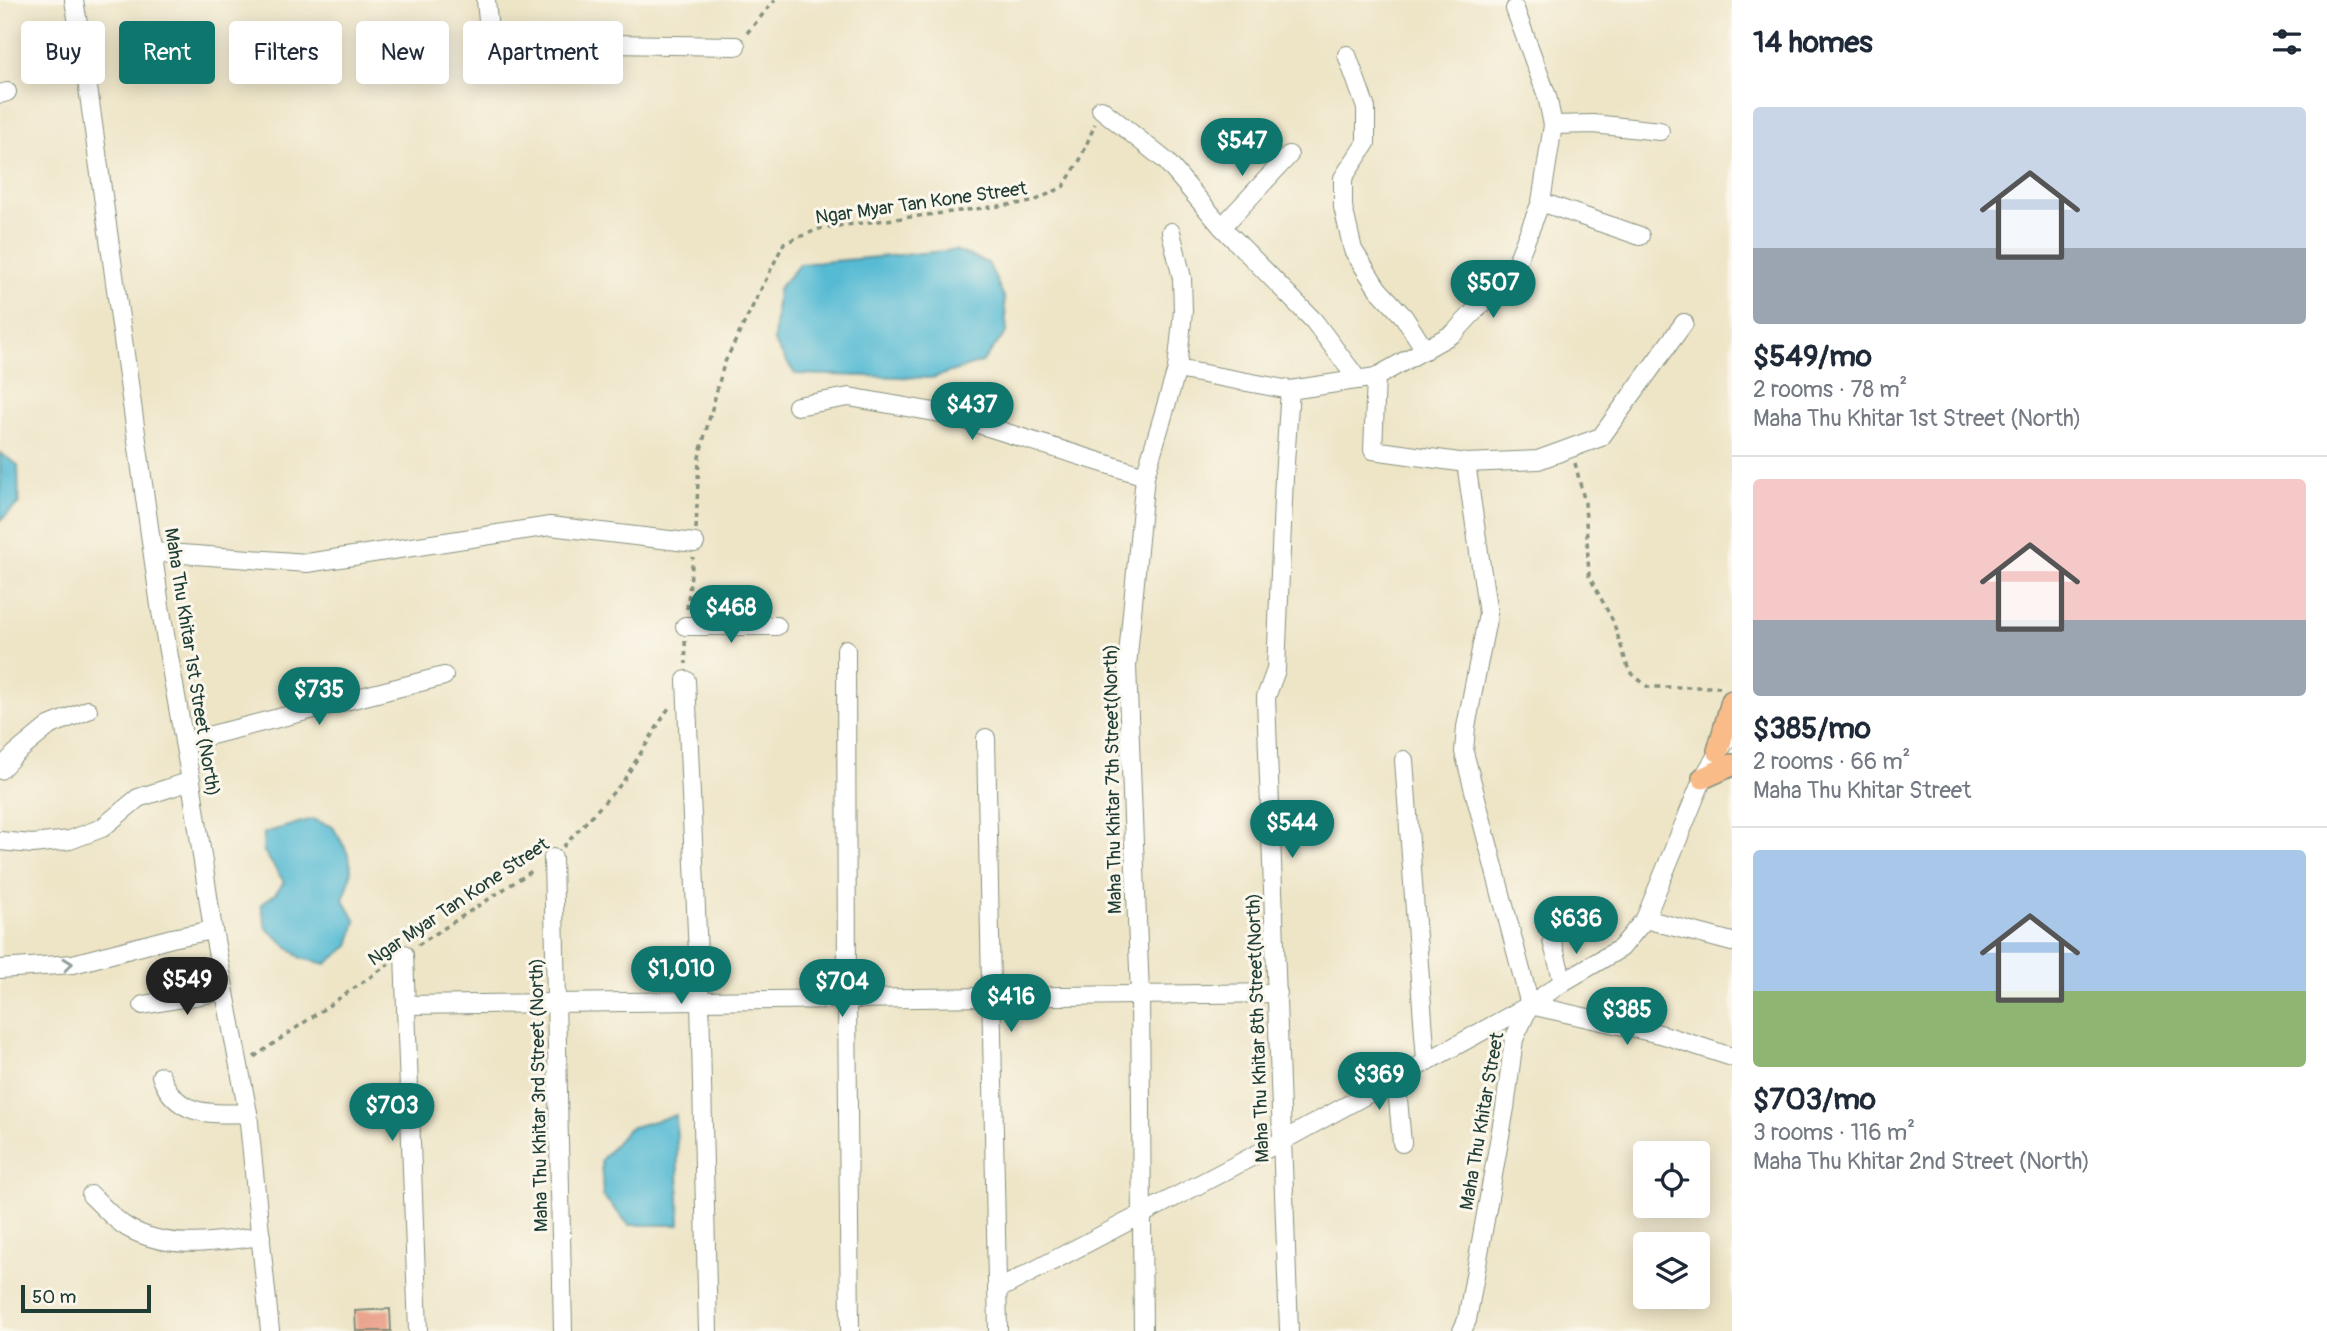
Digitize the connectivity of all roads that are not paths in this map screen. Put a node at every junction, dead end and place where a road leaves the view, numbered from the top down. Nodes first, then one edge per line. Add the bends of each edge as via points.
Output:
1 (74, 0) edge
2 (486, 0) edge
3 (1515, 9) dead end
4 (736, 46) road end
5 (1347, 55) dead end
6 (1101, 109) road end
7 (1553, 125) junction
8 (1660, 131) dead end
9 (1289, 155) dead end
10 (1541, 202) junction
11 (1222, 227) junction
12 (1171, 232) dead end
13 (1640, 236) dead end
14 (1684, 323) dead end
15 (1425, 350) junction
16 (1177, 369) junction
17 (1376, 377) junction
18 (1358, 380) junction
19 (1290, 390) junction
20 (797, 406) dead end
21 (1466, 463) junction
22 (1145, 476) junction
23 (695, 543) road end
24 (154, 552) junction
25 (777, 625) dead end
26 (685, 626) road end
27 (846, 649) dead end
28 (444, 676) dead end
29 (686, 680) road end
30 (1732, 701) edge
31 (88, 709) dead end
32 (1732, 732) edge
33 (986, 738) dead end
34 (184, 742) junction
35 (1725, 758) edge
36 (1404, 760) dead end
37 (0, 770) edge
38 (1703, 778) joint
39 (191, 781) junction
40 (0, 841) edge
41 (553, 858) road end
42 (1645, 919) junction
43 (213, 930) junction
44 (1552, 941) dead end
45 (1732, 942) edge
46 (404, 954) road end
47 (0, 969) edge
48 (1563, 982) junction
49 (224, 991) junction
50 (1278, 993) junction
51 (1140, 995) junction
52 (991, 997) junction
53 (846, 999) junction
54 (700, 1001) junction
55 (557, 1003) junction
56 (143, 1005) dead end
57 (406, 1005) junction
58 (1530, 1005) junction
59 (1732, 1056) edge
60 (1426, 1061) junction
61 (161, 1076) dead end
62 (1396, 1077) junction
63 (247, 1113) junction
64 (1282, 1141) junction
65 (1402, 1143) dead end
66 (91, 1195) dead end
67 (1140, 1213) junction
68 (261, 1236) junction
69 (997, 1290) junction
70 (270, 1331) edge
71 (418, 1331) edge
72 (564, 1331) edge
73 (708, 1331) edge
74 (850, 1331) edge
75 (998, 1331) edge
76 (1143, 1331) edge
77 (1289, 1331) edge
78 (1462, 1331) edge

1 - 24 street, Maha Thu Khitar 1st Street (North)
2 - 4 street via 490,42
3 - 7 street
5 - 15 street via 1366,108 1366,143 1343,177 1343,207 1353,250
6 - 11 street via 1167,161
7 - 8 street
7 - 10 street
9 - 11 street
10 - 13 street
10 - 15 street via 1514,269 1454,334
11 - 18 street via 1314,321
12 - 16 street, Maha Thu Khitar 7th Street(North) via 1184,310
14 - 21 street via 1601,437 1538,460
15 - 17 street
16 - 19 street
16 - 22 street, Maha Thu Khitar 7th Street(North)
17 - 18 street
17 - 21 street via 1373,450
18 - 19 street
19 - 50 street, Maha Thu Khitar 8th Street(North) via 1276,670 1266,697
20 - 22 street via 849,397 946,414
21 - 58 street via 1488,614 1464,752
22 - 51 street, Maha Thu Khitar 7th Street(North) via 1127,666
23 - 24 street via 550,526 307,563
24 - 34 street, Maha Thu Khitar 1st Street (North)
25 - 26 street
27 - 53 street
28 - 34 street
29 - 54 street
30 - 35 main road
31 - 37 street via 49,726
32 - 35 street
33 - 52 street
34 - 39 street, Maha Thu Khitar 1st Street (North)
35 - 38 main road
36 - 60 street
38 - 42 street, Maha Thu Khitar Street
39 - 40 street via 138,798 102,828 70,839 32,845
39 - 43 street, Maha Thu Khitar 1st Street (North)
41 - 55 street, Maha Thu Khitar 3rd Street (North)
42 - 45 street
42 - 48 street, Maha Thu Khitar Street via 1621,948
47 -> 43 street via 74,964
43 - 49 street, Maha Thu Khitar 1st Street (North)
44 - 48 street
46 - 57 street
48 - 58 street, Maha Thu Khitar Street
49 - 56 street
49 - 63 street, Maha Thu Khitar 1st Street (North)
50 - 51 street
50 - 64 street, Maha Thu Khitar 8th Street(North)
51 - 52 street
51 - 67 street, Maha Thu Khitar 7th Street(North)
52 - 53 street
52 - 69 street
53 - 54 street
53 - 74 street
54 - 55 street
54 - 73 street
55 - 57 street
55 - 72 street, Maha Thu Khitar 3rd Street (North)
57 - 71 street
58 - 59 street via 1664,1035
58 - 60 street
58 - 78 street, Maha Thu Khitar Street via 1514,1038
60 - 62 street
61 - 63 street via 167,1091 182,1104 207,1114
62 - 64 street
62 - 65 street
63 - 68 street, Maha Thu Khitar 1st Street (North)
64 - 67 street
64 - 77 street, Maha Thu Khitar 8th Street(North)
66 - 68 street via 127,1227 170,1243
67 - 69 street
67 - 76 street, Maha Thu Khitar 7th Street(North)
68 - 70 street, Maha Thu Khitar 1st Street (North)
69 - 75 street

